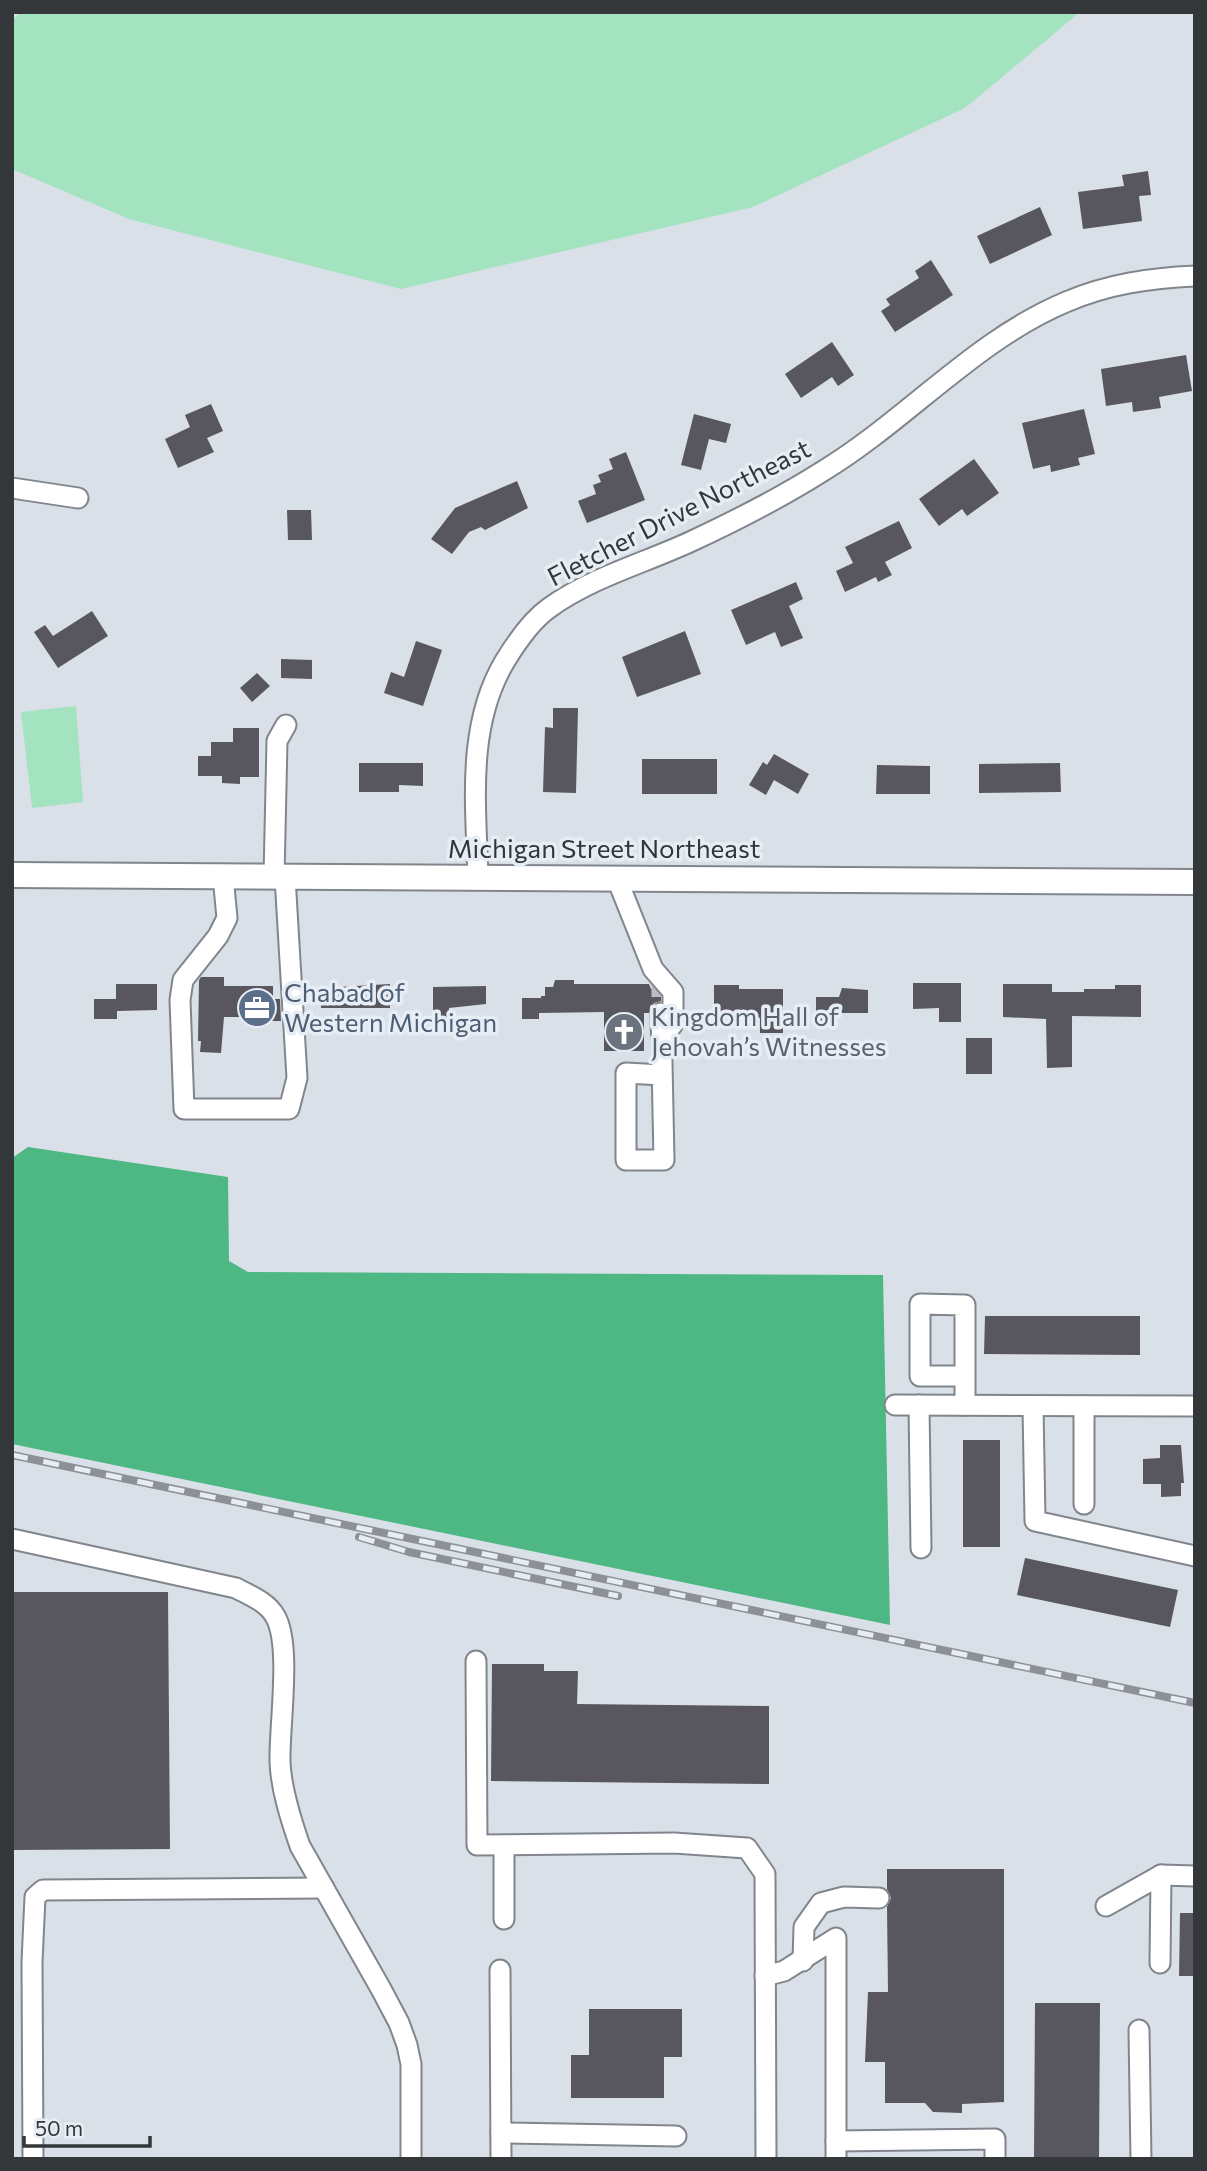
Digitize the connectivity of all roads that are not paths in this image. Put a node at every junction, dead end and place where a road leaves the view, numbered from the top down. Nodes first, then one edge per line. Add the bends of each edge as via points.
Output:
1 (1195, 276) edge
2 (12, 488) edge
3 (78, 498) dead end
4 (286, 725) dead end
5 (12, 875) edge
6 (223, 876) junction
7 (279, 877) junction
8 (478, 878) junction
9 (617, 879) junction
10 (1195, 882) edge
11 (661, 1013) tunnel mouth
12 (662, 1038) junction
13 (662, 1075) junction
14 (965, 1376) dead end
15 (895, 1405) dead end
16 (919, 1405) junction
17 (965, 1405) junction
18 (1033, 1406) junction
19 (1084, 1406) junction
20 (1195, 1406) edge
21 (1084, 1504) dead end
22 (12, 1539) edge
23 (921, 1548) dead end
24 (1195, 1556) edge
25 (476, 1661) dead end
26 (504, 1845) junction
27 (1161, 1875) junction
28 (1195, 1876) edge
29 (324, 1888) junction
30 (878, 1898) dead end
31 (1106, 1906) dead end
32 (504, 1919) dead end
33 (803, 1961) junction
34 (1160, 1964) dead end
35 (500, 1970) dead end
36 (765, 1976) junction
37 (1139, 2030) dead end
38 (501, 2133) junction
39 (676, 2136) dead end
40 (836, 2150) edge
41 (33, 2159) edge
42 (411, 2159) edge
43 (501, 2159) edge
44 (766, 2159) edge
45 (996, 2159) edge
46 (1140, 2159) edge

1 - 8 street, Fletcher Drive Northeast via 1116,285 1032,318 825,471 547,609 505,660 482,714 477,760
2 - 3 street
4 - 7 street via 277,741
5 - 6 main road, Michigan Street Northeast
6 - 7 main road, Michigan Street Northeast
6 - 7 street via 227,918 183,981 184,1109 289,1109 298,1078
7 - 8 main road, Michigan Street Northeast
8 - 9 main road, Michigan Street Northeast
9 - 10 main road, Michigan Street Northeast
9 - 12 street via 653,969 673,992 673,1024
11 - 12 street
12 - 13 street
13 - 13 street via 664,1160 626,1160 626,1073
14 - 17 street
15 - 16 street
16 - 17 street
16 - 23 street
17 - 18 street
18 - 19 street
18 - 24 street via 1035,1521
19 - 20 street
19 - 21 street
22 - 29 street via 236,1588 264,1603 275,1615 283,1655 280,1764 300,1846
25 - 26 street via 477,1845
26 - 32 street
26 - 36 street via 674,1843 747,1848 765,1874
27 - 28 street
27 - 31 street
27 - 34 street
29 - 41 street via 43,1890 35,1897
29 - 42 street via 407,2045
30 - 33 street via 844,1897 821,1903 804,1927
33 - 36 street
33 - 40 street via 836,1938
35 - 38 street
36 - 44 street
37 - 46 street
38 - 39 street
38 - 43 street
40 - 45 street via 995,2139

